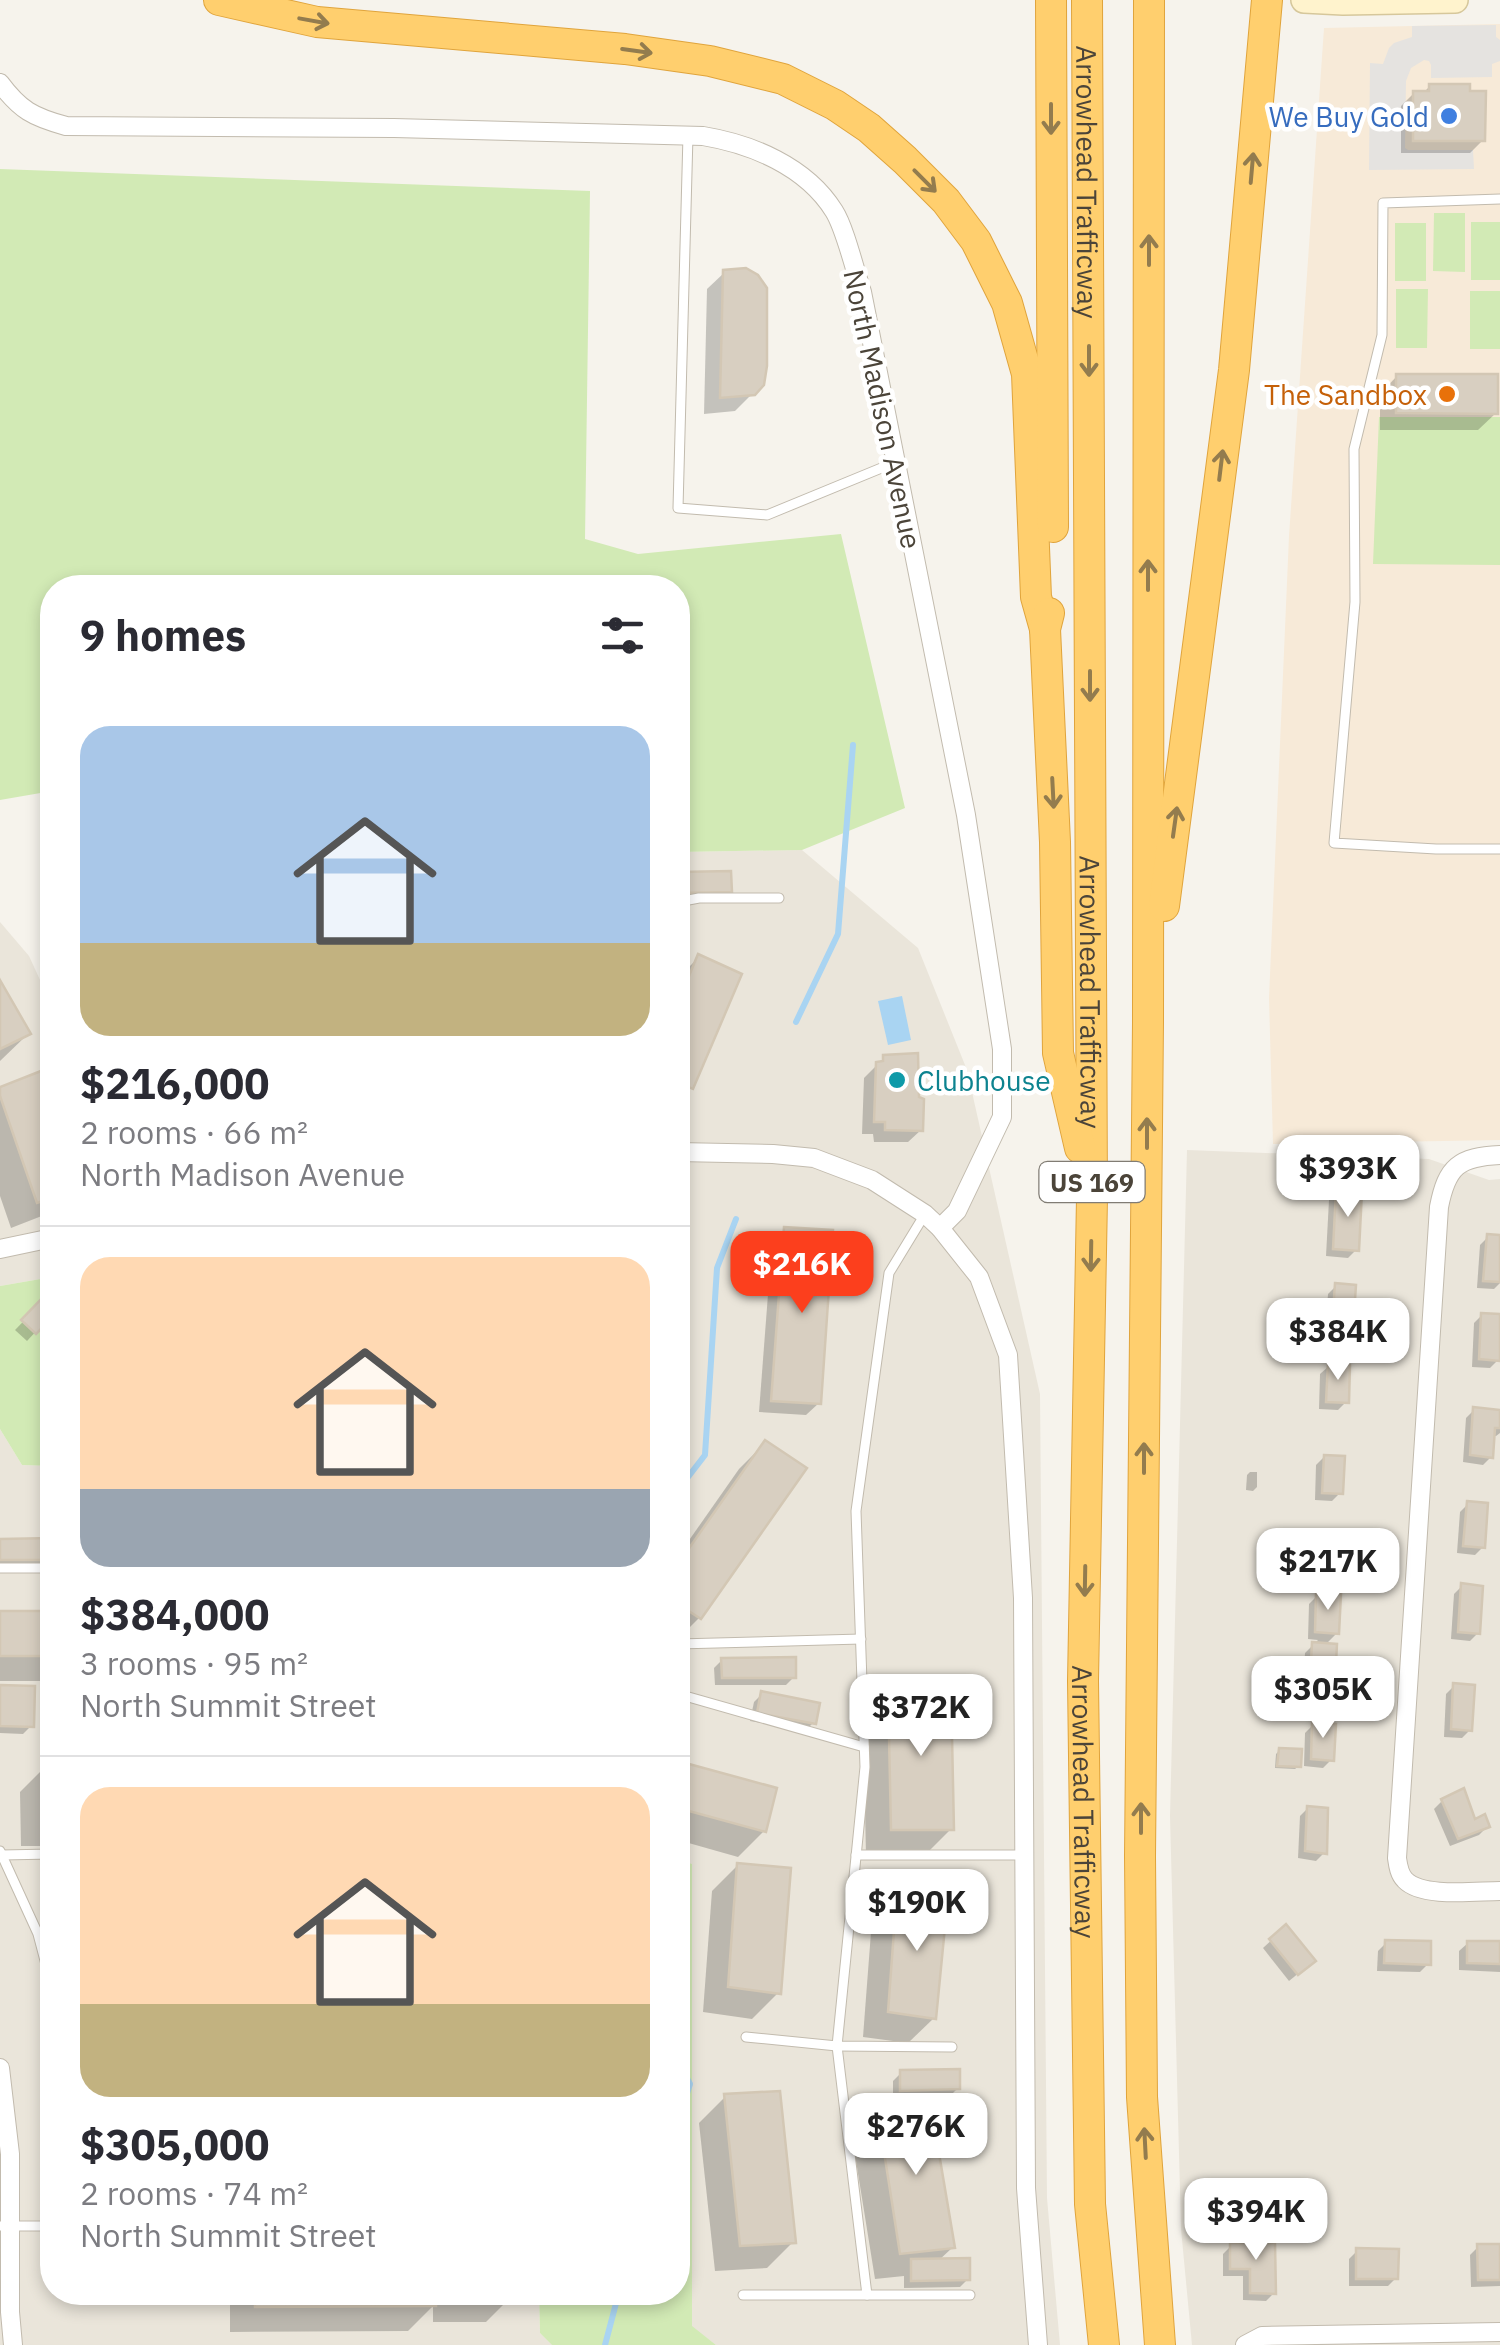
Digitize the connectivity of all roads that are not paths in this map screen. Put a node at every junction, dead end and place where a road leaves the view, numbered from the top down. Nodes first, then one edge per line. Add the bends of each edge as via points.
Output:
1 (219, 0) edge
2 (1051, 0) edge
3 (1087, 0) edge
4 (1149, 0) edge
5 (1267, 0) edge
6 (1304, 0) edge
7 (1456, 0) edge
8 (0, 83) edge
9 (688, 134) junction
10 (1500, 200) edge
11 (896, 462) junction
12 (1045, 628) junction
13 (1500, 849) edge
14 (779, 898) dead end
15 (690, 900) edge
16 (1148, 1022) junction
17 (690, 1152) edge
18 (1500, 1155) edge
19 (1092, 1198) junction
20 (925, 1214) junction
21 (940, 1228) junction
22 (40, 1241) edge
23 (0, 1249) edge
24 (0, 1568) edge
25 (40, 1568) edge
26 (860, 1638) junction
27 (690, 1644) edge
28 (690, 1697) edge
29 (864, 1747) junction
30 (1, 1853) edge
31 (40, 1854) edge
32 (856, 1855) junction
33 (1025, 1855) junction
34 (1500, 1892) edge
35 (40, 1942) edge
36 (746, 2037) dead end
37 (837, 2046) junction
38 (952, 2047) dead end
39 (0, 2068) edge
40 (5, 2226) edge
41 (40, 2226) edge
42 (743, 2295) dead end
43 (867, 2295) junction
44 (970, 2295) dead end
45 (1500, 2332) edge
46 (13, 2345) edge
47 (1038, 2345) edge
48 (1104, 2345) edge
49 (1160, 2345) edge
50 (1245, 2345) edge

1 -> 12 highway via 317,22 710,61 783,79 868,128 946,201 976,240 1007,303 1027,374 1036,598
2 -> 12 highway via 1053,598
3 -> 19 highway, Arrowhead Trafficway / US 169
16 -> 4 highway, Arrowhead Trafficway / US 169
16 -> 5 highway via 1234,370
6 - 7 main road
8 - 9 street, North Madison Avenue via 38,119 66,126
9 - 11 street, North Madison Avenue via 729,140 779,161 836,212 862,292
9 - 11 lane via 678,508 767,515
10 - 13 lane via 1383,203 1382,335 1354,448 1355,602 1334,844
11 - 21 street, North Madison Avenue via 975,864 1002,1049 1002,1117 957,1211
12 -> 19 highway via 1058,1054
14 - 15 lane
49 -> 16 highway, Arrowhead Trafficway / US 169 via 1142,2078
17 - 20 street via 814,1158 872,1180
18 - 34 street via 1464,1160 1452,1169 1439,1207 1397,1858 1407,1882 1430,1891
19 -> 48 highway, Arrowhead Trafficway / US 169 via 1084,1740 1090,2204
20 - 21 street
20 - 26 lane via 888,1274 856,1512
21 - 33 street via 980,1277 1008,1355 1023,1598
22 - 23 street
24 - 25 lane
26 - 27 lane
26 - 29 lane
28 - 29 lane
29 - 32 lane
30 - 31 lane
30 - 35 lane
32 - 33 lane
32 - 37 lane
33 - 47 street via 1026,2188
36 - 37 lane
37 - 38 lane
37 - 43 lane
39 - 40 street via 10,2154
40 - 41 lane
40 - 46 street
42 - 43 lane
43 - 44 lane
45 - 50 street via 1262,2336

